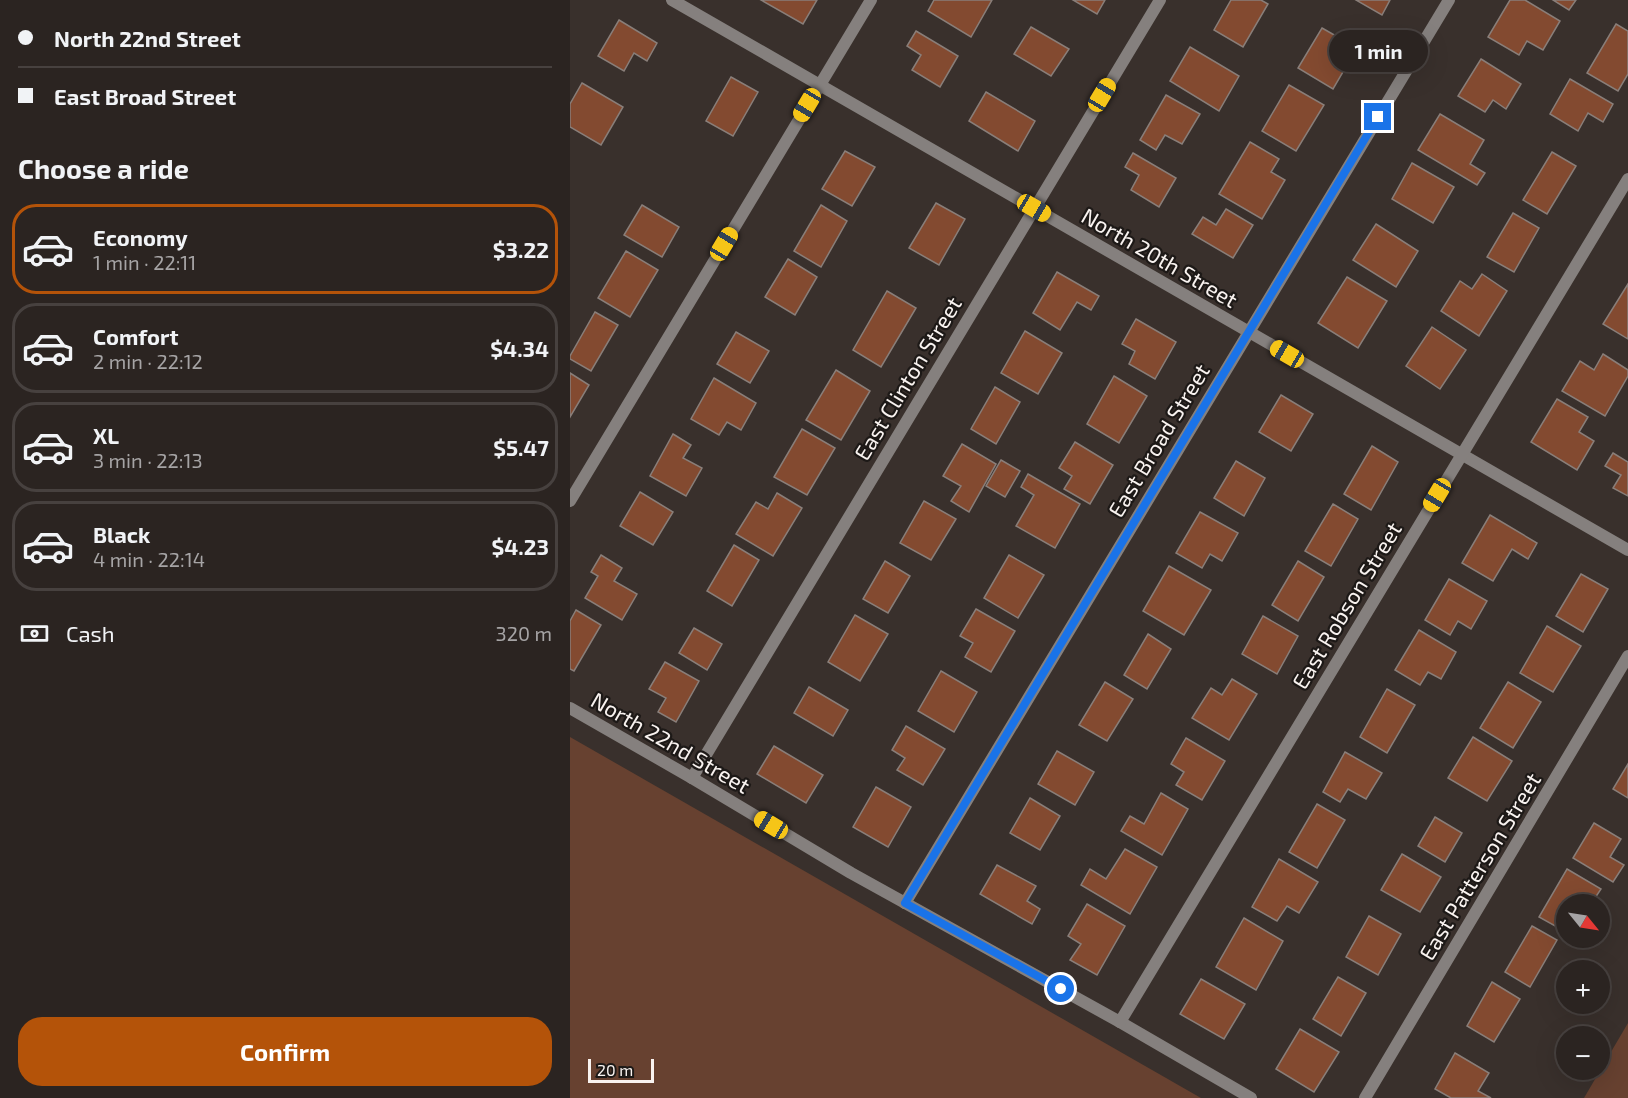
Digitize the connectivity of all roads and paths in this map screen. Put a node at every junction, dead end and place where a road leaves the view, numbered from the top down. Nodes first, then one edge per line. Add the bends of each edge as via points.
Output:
1 (672, 0) edge
2 (871, 0) edge
3 (1160, 0) edge
4 (1449, 0) edge
5 (819, 86) junction
6 (1628, 179) edge
7 (1034, 208) junction
8 (1248, 332) junction
9 (1461, 454) junction
10 (570, 501) edge
11 (1628, 550) edge
12 (1628, 656) edge
13 (570, 708) edge
14 (692, 778) junction
15 (905, 903) junction
16 (1120, 1022) junction
17 (1251, 1098) edge
18 (1365, 1098) edge

1 - 5 street, North 20th Street
2 - 5 street
3 - 7 street, East Clinton Street
4 - 8 street, East Broad Street
5 - 7 street, North 20th Street
5 - 10 street
6 - 9 street, East Robson Street
7 - 8 street, North 20th Street
7 - 14 street, East Clinton Street
8 - 9 street, North 20th Street
8 - 15 street, East Broad Street
9 - 11 street, North 20th Street
9 - 16 street, East Robson Street
12 - 18 street, East Patterson Street
13 - 14 street, North 22nd Street
14 - 15 street, North 22nd Street
15 - 16 street, North 22nd Street
16 - 17 street, North 22nd Street

